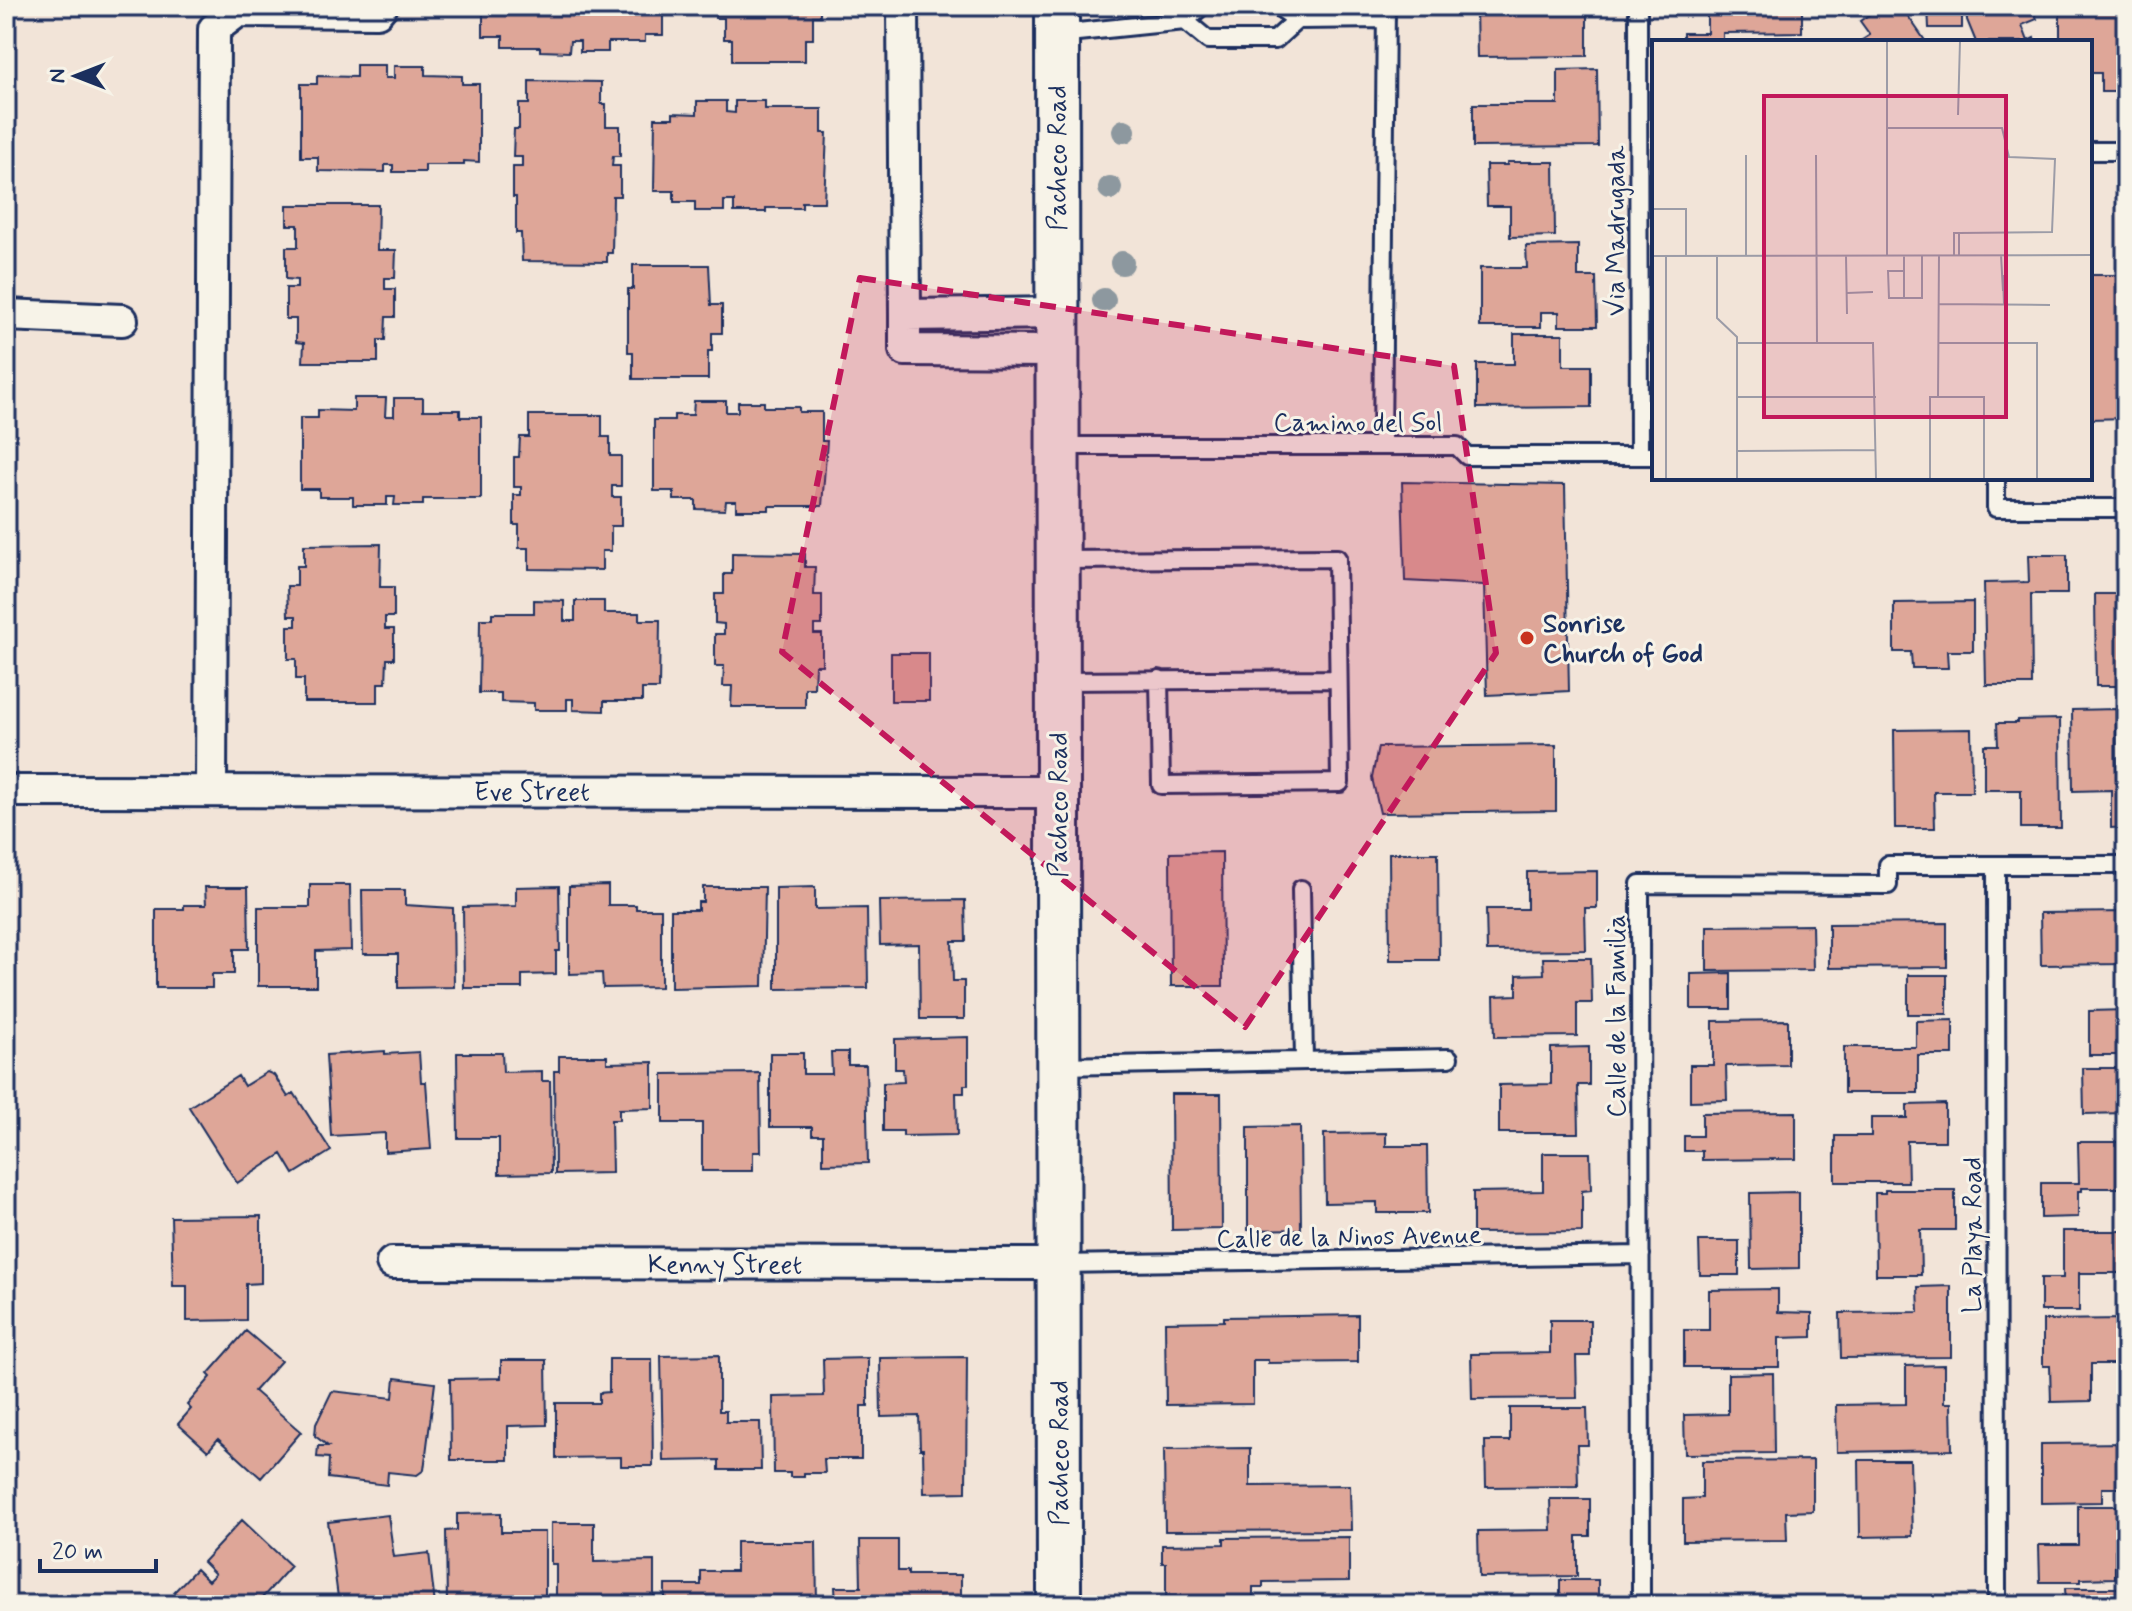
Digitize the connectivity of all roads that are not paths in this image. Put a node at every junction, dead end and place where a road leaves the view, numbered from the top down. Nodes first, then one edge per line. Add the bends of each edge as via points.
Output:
1 (382, 6) edge
2 (903, 6) edge
3 (1202, 6) edge
4 (1277, 6) edge
5 (1638, 6) edge
6 (1386, 13) edge
7 (1057, 20) edge
8 (1297, 20) junction
9 (1185, 21) junction
10 (2092, 151) edge
11 (2126, 151) edge
12 (6, 315) edge
13 (122, 320) dead end
14 (1058, 332) junction
15 (1058, 446) junction
16 (1382, 446) junction
17 (1647, 456) edge
18 (1996, 480) edge
19 (2126, 508) edge
20 (1058, 560) junction
21 (1159, 679) junction
22 (1338, 679) junction
23 (1058, 681) junction
24 (6, 791) edge
25 (211, 791) junction
26 (1058, 792) junction
27 (1996, 865) junction
28 (2126, 865) edge
29 (1301, 889) dead end
30 (1449, 1058) dead end
31 (1304, 1061) junction
32 (1059, 1066) junction
33 (1641, 1255) junction
34 (392, 1263) dead end
35 (1059, 1264) junction
36 (1059, 1605) edge
37 (1641, 1605) edge
38 (1997, 1605) edge

1 - 25 street via 377,12 238,11 214,29
2 - 14 street via 905,315
3 - 9 lane
4 - 8 lane
5 - 17 lane, Via Madrugada
6 - 8 lane
6 - 16 lane
7 - 9 lane
7 - 14 street, Pacheco Road
8 - 9 lane via 1275,40 1208,40
10 - 11 lane
12 - 13 street
14 - 15 street, Pacheco Road
15 - 16 lane, Camino del Sol
15 - 20 street, Pacheco Road
16 - 17 lane, Camino del Sol via 1457,446 1467,456
18 - 19 lane via 1996,508
20 - 22 lane via 1337,558
20 - 23 street, Pacheco Road
21 - 22 lane
21 - 22 lane via 1161,785 1340,783
21 - 23 lane
23 - 26 street, Pacheco Road
24 - 25 street, Eve Street
25 - 26 street, Eve Street
26 - 32 street, Pacheco Road
27 - 28 lane, Calle de la Familia
27 - 33 lane, Calle de la Familia via 1888,865 1888,885 1640,884
27 - 38 lane, La Playa Road
29 - 31 lane
30 - 31 lane
31 - 32 lane
32 - 35 street, Pacheco Road
33 - 35 lane, Calle de la Ninos Avenue
33 - 37 lane, Calle de la Familia
34 - 35 street, Kenny Street
35 - 36 street, Pacheco Road

